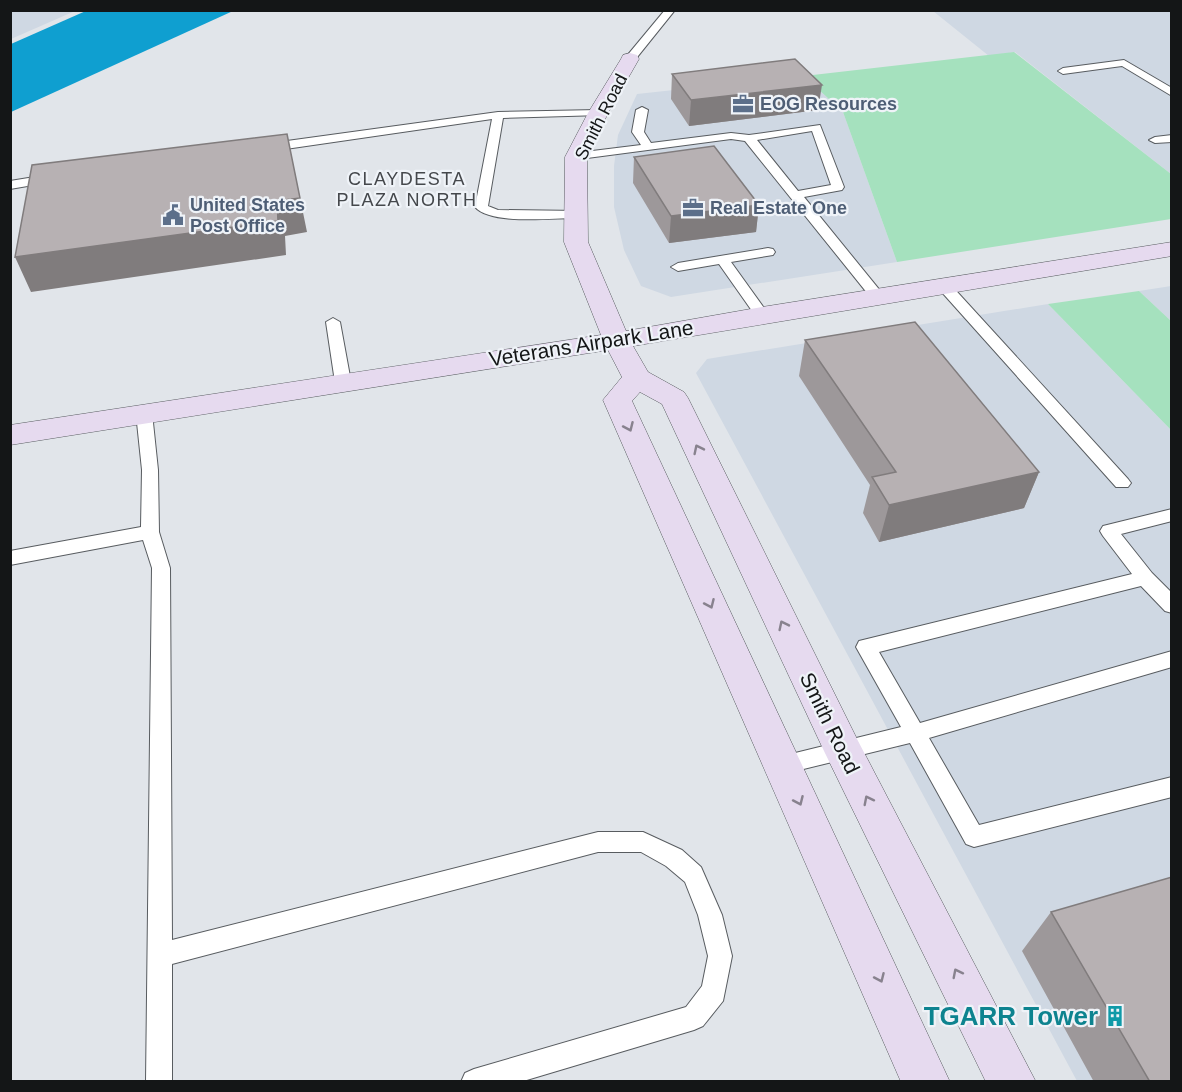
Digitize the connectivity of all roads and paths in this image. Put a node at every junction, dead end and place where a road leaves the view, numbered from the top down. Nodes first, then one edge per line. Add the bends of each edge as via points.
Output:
1 (671, 10) edge
2 (630, 59) joint
3 (1063, 71) dead end
4 (1172, 93) edge
5 (642, 110) dead end
6 (598, 113) junction
7 (498, 115) junction
8 (749, 138) junction
9 (1172, 138) edge
10 (1155, 140) dead end
11 (648, 147) junction
12 (253, 150) edge
13 (576, 157) junction
14 (66, 176) edge
15 (10, 185) edge
16 (795, 195) junction
17 (574, 214) junction
18 (1172, 249) edge
19 (768, 252) dead end
20 (722, 259) junction
21 (678, 267) dead end
22 (944, 286) junction
23 (877, 296) junction
24 (762, 315) junction
25 (333, 322) dead end
26 (617, 341) junction
27 (637, 378) junction
28 (343, 382) junction
29 (144, 413) junction
30 (10, 435) edge
31 (1122, 483) dead end
32 (1172, 515) edge
33 (150, 532) junction
34 (10, 558) edge
35 (1145, 578) junction
36 (1172, 606) edge
37 (1172, 659) edge
38 (915, 733) junction
39 (843, 751) junction
40 (783, 765) junction
41 (1172, 787) edge
42 (160, 955) junction
43 (159, 1082) edge
44 (474, 1082) edge
45 (926, 1082) edge
46 (1012, 1082) edge

1 - 2 lane
2 - 6 street, Smith Road
3 - 4 lane via 1124,63
5 - 11 lane via 638,132
6 - 7 lane
6 - 13 street, Smith Road
7 - 12 lane
7 - 17 lane via 481,207 498,214
8 - 11 lane via 731,136
8 - 16 lane
8 - 16 lane via 816,128 838,187
9 - 10 lane
11 - 13 lane
13 - 17 street, Smith Road
14 - 15 lane
16 - 23 lane
17 - 26 street, Smith Road via 576,243
18 - 22 street, Veterans Airpark Lane
19 - 20 lane
20 - 21 lane
20 - 24 lane
22 - 23 street, Veterans Airpark Lane
22 - 31 lane
23 - 24 street, Veterans Airpark Lane
24 - 26 street, Veterans Airpark Lane
25 - 28 lane
26 - 27 street, Smith Road
26 - 28 street, Veterans Airpark Lane
39 -> 27 street, Smith Road via 674,398
27 -> 40 street via 617,400
28 - 29 street, Veterans Airpark Lane
29 - 30 street, Veterans Airpark Lane
29 - 33 lane via 150,470
32 - 35 lane via 1109,531
33 - 34 lane
33 - 42 lane via 161,568
35 - 36 lane
35 - 38 lane via 866,647
37 - 38 lane
38 - 39 lane
38 - 41 lane via 974,837
39 - 40 lane
46 -> 39 street, Smith Road
40 -> 45 street
42 - 43 lane
42 - 44 lane via 598,842 643,842 674,858 693,875 710,915 720,956 714,992 694,1017

